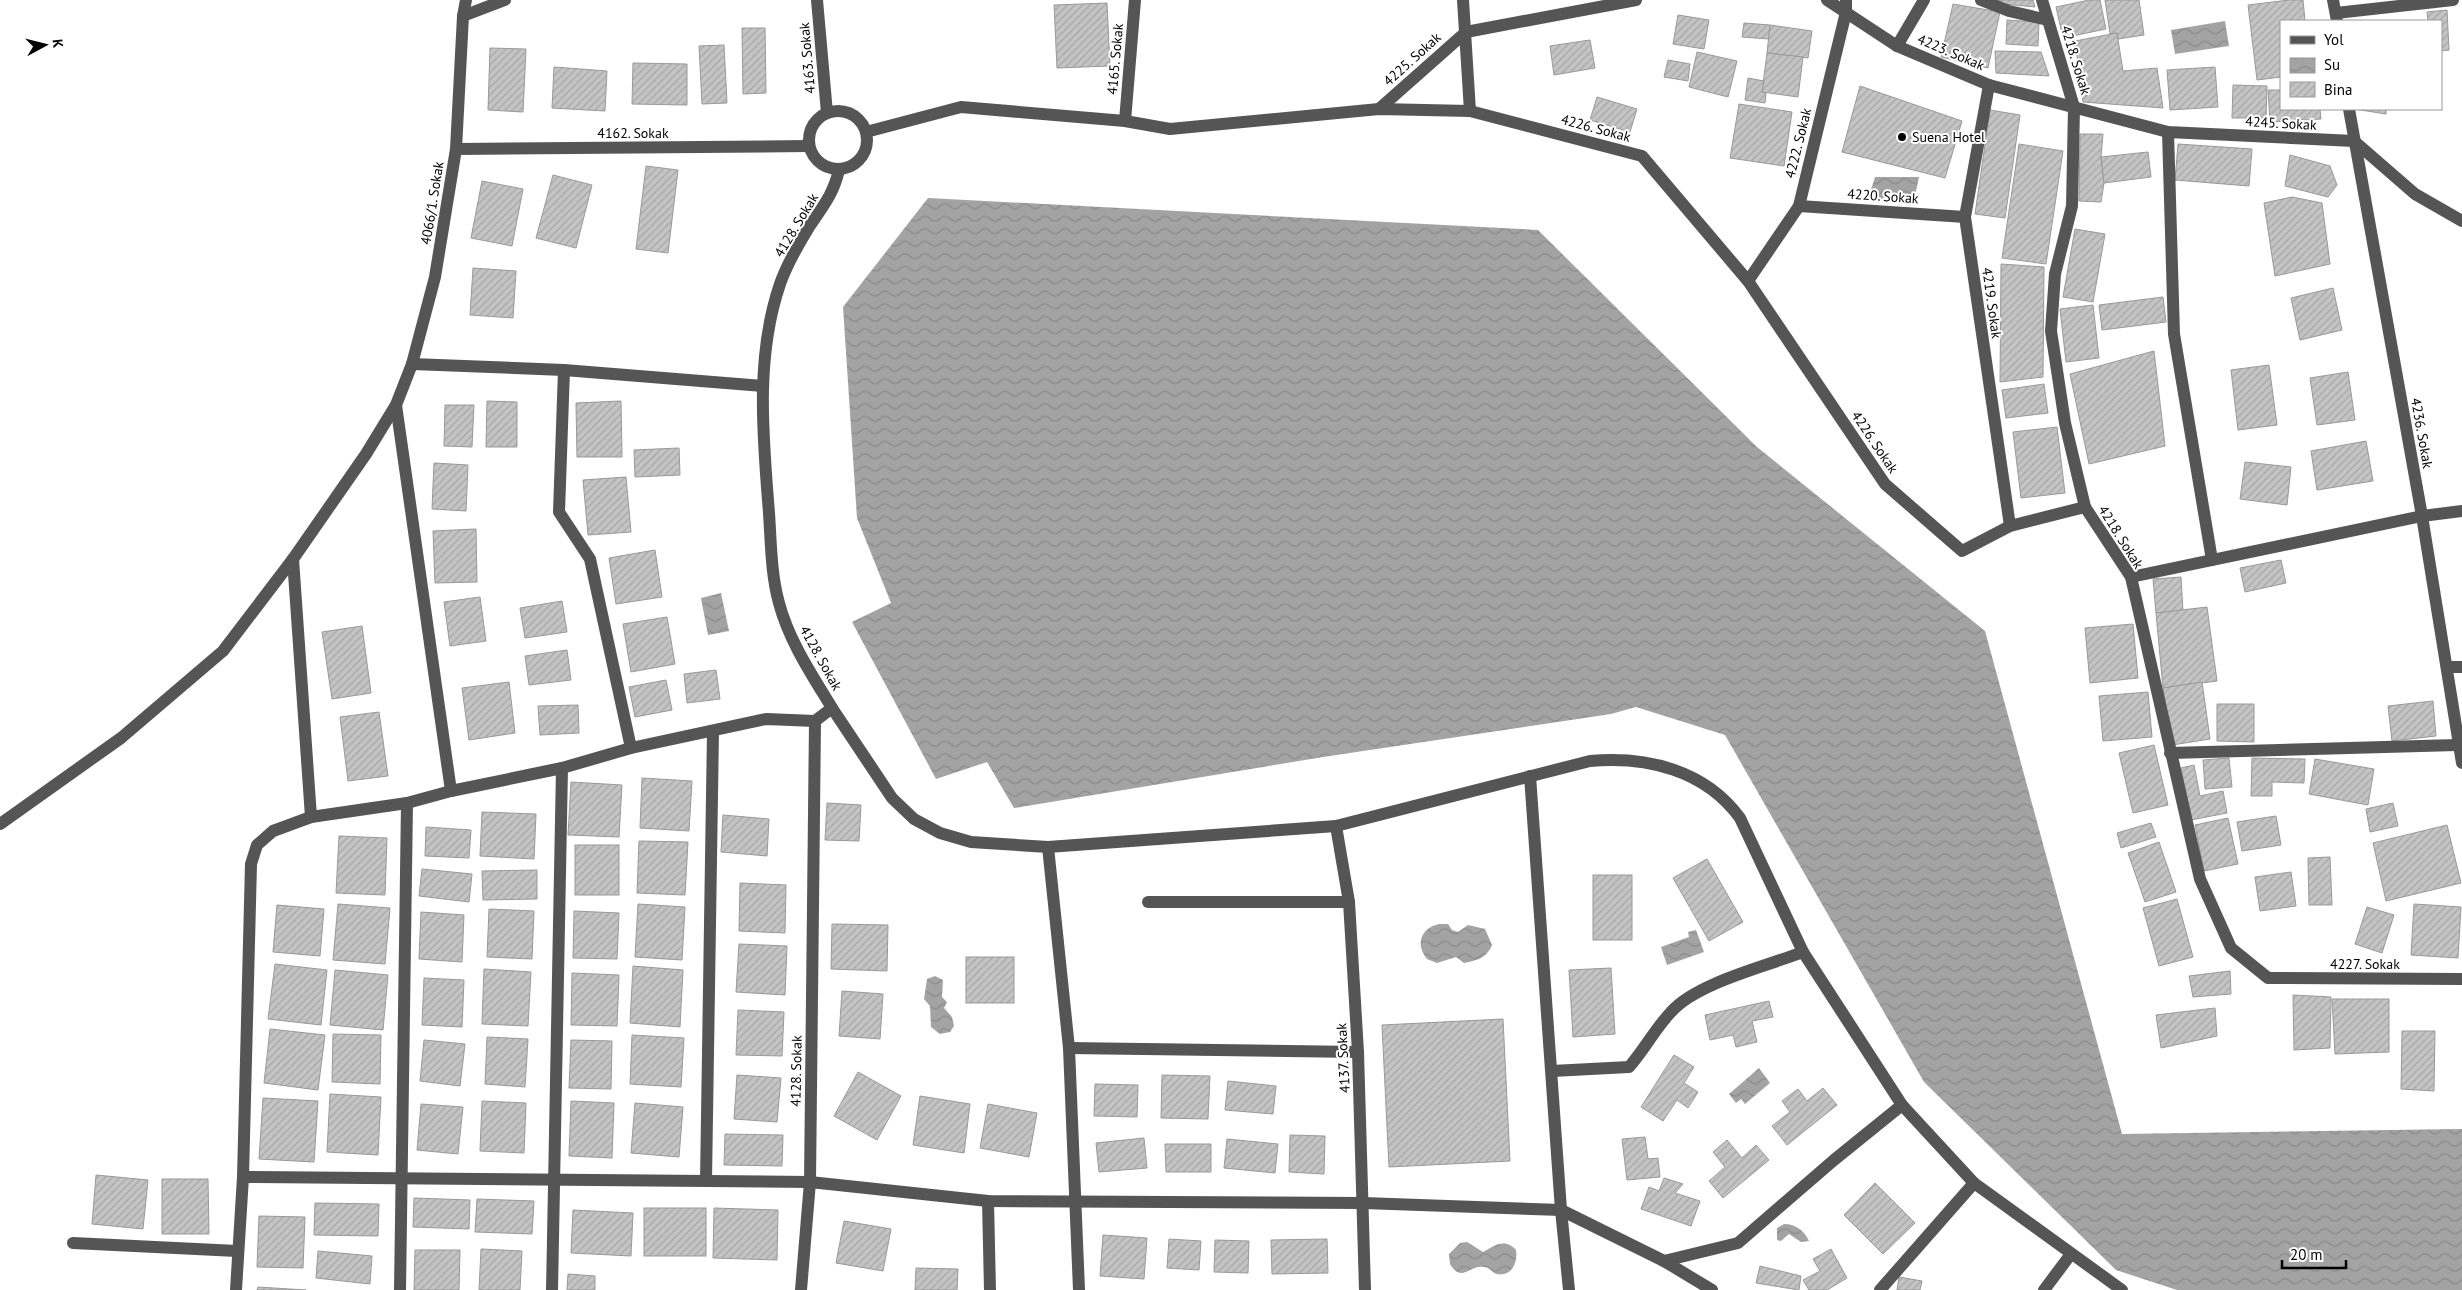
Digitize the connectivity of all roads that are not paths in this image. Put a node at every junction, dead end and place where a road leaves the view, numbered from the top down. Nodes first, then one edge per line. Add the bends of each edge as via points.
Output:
1 (466, 0) edge
2 (505, 0) edge
3 (817, 0) edge
4 (1135, 0) edge
5 (1463, 0) edge
6 (1636, 0) edge
7 (1827, 0) edge
8 (1924, 0) edge
9 (1981, 0) edge
10 (2042, 0) edge
11 (2453, 0) edge
12 (1846, 6) edge
13 (2335, 11) edge
14 (463, 16) junction
15 (2048, 20) junction
16 (1466, 32) junction
17 (1897, 46) junction
18 (1990, 85) junction
19 (2074, 106) junction
20 (1379, 109) junction
21 (2349, 110) edge
22 (1470, 111) junction
23 (827, 113) junction
24 (1125, 121) junction
25 (866, 132) junction
26 (2168, 132) junction
27 (2354, 141) junction
28 (809, 146) junction
29 (456, 149) junction
30 (839, 170) junction
31 (1798, 206) junction
32 (1965, 217) junction
33 (2462, 221) edge
34 (1748, 281) junction
35 (412, 364) junction
36 (564, 370) junction
37 (763, 386) junction
38 (396, 405) junction
39 (2085, 507) junction
40 (2462, 511) edge
41 (2422, 516) junction
42 (2010, 526) junction
43 (293, 559) junction
44 (2212, 560) junction
45 (2130, 577) junction
46 (2448, 667) junction
47 (2462, 667) edge
48 (832, 708) junction
49 (815, 721) junction
50 (713, 731) junction
51 (2457, 744) junction
52 (631, 748) junction
53 (2170, 753) junction
54 (2462, 763) edge
55 (562, 768) junction
56 (1530, 776) junction
57 (451, 791) junction
58 (407, 803) junction
59 (311, 816) junction
60 (0, 824) edge
61 (1336, 826) junction
62 (1048, 847) junction
63 (1148, 902) dead end
64 (1349, 902) junction
65 (1804, 952) junction
66 (2268, 978) joint
67 (2462, 979) edge
68 (1069, 1048) junction
69 (1358, 1052) junction
70 (1552, 1071) junction
71 (1902, 1105) junction
72 (243, 1177) junction
73 (402, 1179) junction
74 (554, 1180) junction
75 (706, 1181) junction
76 (810, 1182) junction
77 (1974, 1183) junction
78 (988, 1202) junction
79 (1075, 1202) junction
80 (1363, 1203) junction
81 (1561, 1210) junction
82 (73, 1243) dead end
83 (237, 1251) junction
84 (2072, 1254) junction
85 (1664, 1261) junction
86 (236, 1290) edge
87 (400, 1290) edge
88 (552, 1290) edge
89 (801, 1290) edge
90 (990, 1290) edge
91 (1079, 1290) edge
92 (1365, 1290) edge
93 (1569, 1290) edge
94 (1712, 1290) edge
95 (1880, 1290) edge
96 (2044, 1290) edge
97 (2122, 1290) edge

1 - 14 street, 4066/1. Sokak
2 - 14 street
3 - 23 street, 4163. Sokak
4 - 24 street, 4165. Sokak
5 - 16 street
6 - 16 street
7 - 12 street, 4223. Sokak
8 - 17 street
9 - 15 street via 2009,11
10 - 15 street, 4218. Sokak
11 - 13 street
12 - 17 street, 4223. Sokak
12 - 31 street, 4222. Sokak
14 - 29 street, 4066/1. Sokak
15 - 19 street, 4218. Sokak
16 - 20 street, 4225. Sokak
16 - 22 street
17 - 18 street, 4223. Sokak
18 - 19 street, 4223. Sokak
18 - 32 street, 4219. Sokak
19 - 26 street, 4245. Sokak
19 - 39 street, 4218. Sokak via 2072,206 2056,274 2051,331 2065,423
20 - 22 street, 4226. Sokak
20 - 24 street, 4226. Sokak via 1170,129
21 - 27 street, 4236. Sokak
22 - 34 street, 4226. Sokak via 1642,156
23 - 25 street via 847,112 856,117
23 - 28 street via 812,126
24 - 25 street via 961,107
25 - 30 street via 867,141 861,158
26 - 27 street, 4245. Sokak
26 - 44 street via 2174,334
27 - 33 street via 2415,194
27 - 41 street, 4236. Sokak
28 - 29 street, 4162. Sokak
28 - 30 street via 819,163
29 - 35 street, 4066/1. Sokak via 435,277
30 - 37 street, 4128. Sokak via 830,199 797,248 781,283 767,336
31 - 32 street, 4220. Sokak
31 - 34 street, 4222. Sokak
32 - 42 street, 4219. Sokak
34 - 42 street, 4226. Sokak via 1885,484 1962,551
35 - 36 street
35 - 38 street, 4066/1. Sokak
36 - 37 street
36 - 52 street via 558,512 590,559
37 - 48 street, 4128. Sokak via 765,465 779,603 788,629
38 - 43 street, 4066/1. Sokak
38 - 57 street
39 - 42 street
39 - 45 street, 4218. Sokak
40 - 41 street
41 - 44 street
41 - 46 street, 4236. Sokak
43 - 59 street
43 - 60 street, 4066/1. Sokak via 223,651 121,738
44 - 45 street
45 - 53 street, 4218. Sokak
46 - 47 street
46 - 51 street, 4236. Sokak
48 - 49 street, 4128. Sokak
48 - 62 street via 892,798 914,819 940,833 971,842
49 - 50 street via 766,719
49 - 76 street, 4128. Sokak
50 - 52 street
50 - 75 street
51 - 53 street
51 - 54 street, 4236. Sokak
52 - 55 street
53 - 66 street, 4218. Sokak via 2200,879 2231,948
55 - 57 street
55 - 74 street
56 - 61 street
56 - 65 street via 1615,758 1641,761 1692,777 1712,788 1740,818
56 - 70 street
57 - 58 street
58 - 59 street
58 - 73 street
59 - 72 street via 273,831 257,845 250,864
61 - 62 street
61 - 64 street, 4137. Sokak
62 - 68 street
63 - 64 street
64 - 69 street, 4137. Sokak
65 - 70 street via 1702,989 1686,998 1671,1011 1629,1068
65 - 71 street
66 - 67 street, 4227. Sokak
68 - 69 street
68 - 79 street
69 - 80 street, 4137. Sokak
70 - 81 street
71 - 77 street
71 - 85 street via 1738,1242
72 - 73 street
72 - 83 street
73 - 74 street
73 - 87 street
74 - 75 street
74 - 88 street
75 - 76 street
76 - 78 street
76 - 89 street, 4128. Sokak
77 - 84 street
77 - 95 street
78 - 79 street
78 - 90 street
79 - 80 street
79 - 91 street
80 - 81 street
80 - 92 street, 4137. Sokak
81 - 85 street
81 - 93 street
82 - 83 street
83 - 86 street
84 - 96 street
84 - 97 street
85 - 94 street

